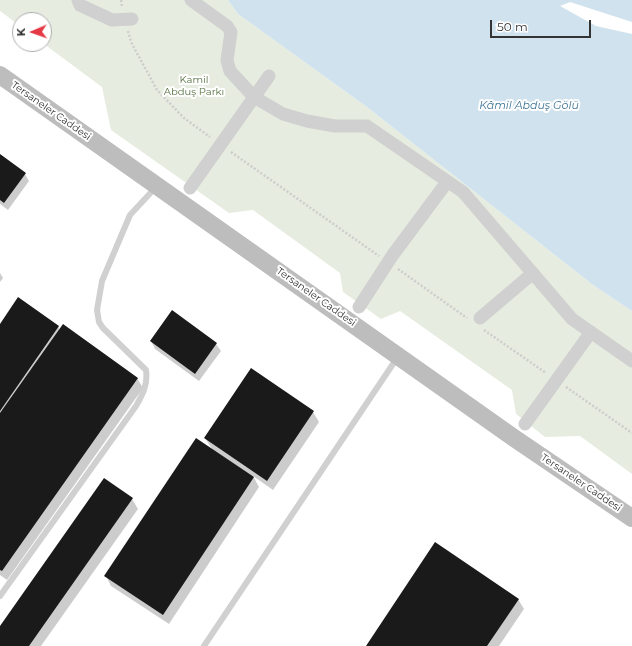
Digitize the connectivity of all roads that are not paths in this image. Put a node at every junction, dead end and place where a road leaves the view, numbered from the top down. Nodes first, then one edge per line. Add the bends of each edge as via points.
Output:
1 (78, 0) edge
2 (191, 0) edge
3 (128, 19) road end
4 (0, 76) edge
5 (269, 76) dead end
6 (254, 97) junction
7 (447, 182) junction
8 (157, 186) junction
9 (190, 188) dead end
10 (533, 273) junction
11 (359, 307) dead end
12 (477, 322) road end
13 (590, 332) junction
14 (399, 355) junction
15 (632, 361) edge
16 (525, 424) dead end
17 (632, 518) edge
18 (0, 596) edge
19 (204, 646) edge

1 - 3 street via 80,5 112,20
2 - 6 street via 227,26 231,32 227,54 230,71
4 - 8 main road, Tersaneler Caddesi
5 - 6 street
6 - 7 street via 283,114 307,121 335,126 367,126
6 - 9 street
7 - 10 street via 463,192
7 - 11 street via 388,262
8 - 14 main road, Tersaneler Caddesi
8 - 18 lane via 130,215 102,282 97,310 103,328 146,370 147,378 143,393
10 - 12 street
10 - 13 street via 572,319
13 - 15 street
13 - 16 street
14 - 17 main road, Tersaneler Caddesi via 514,438
14 - 19 lane

